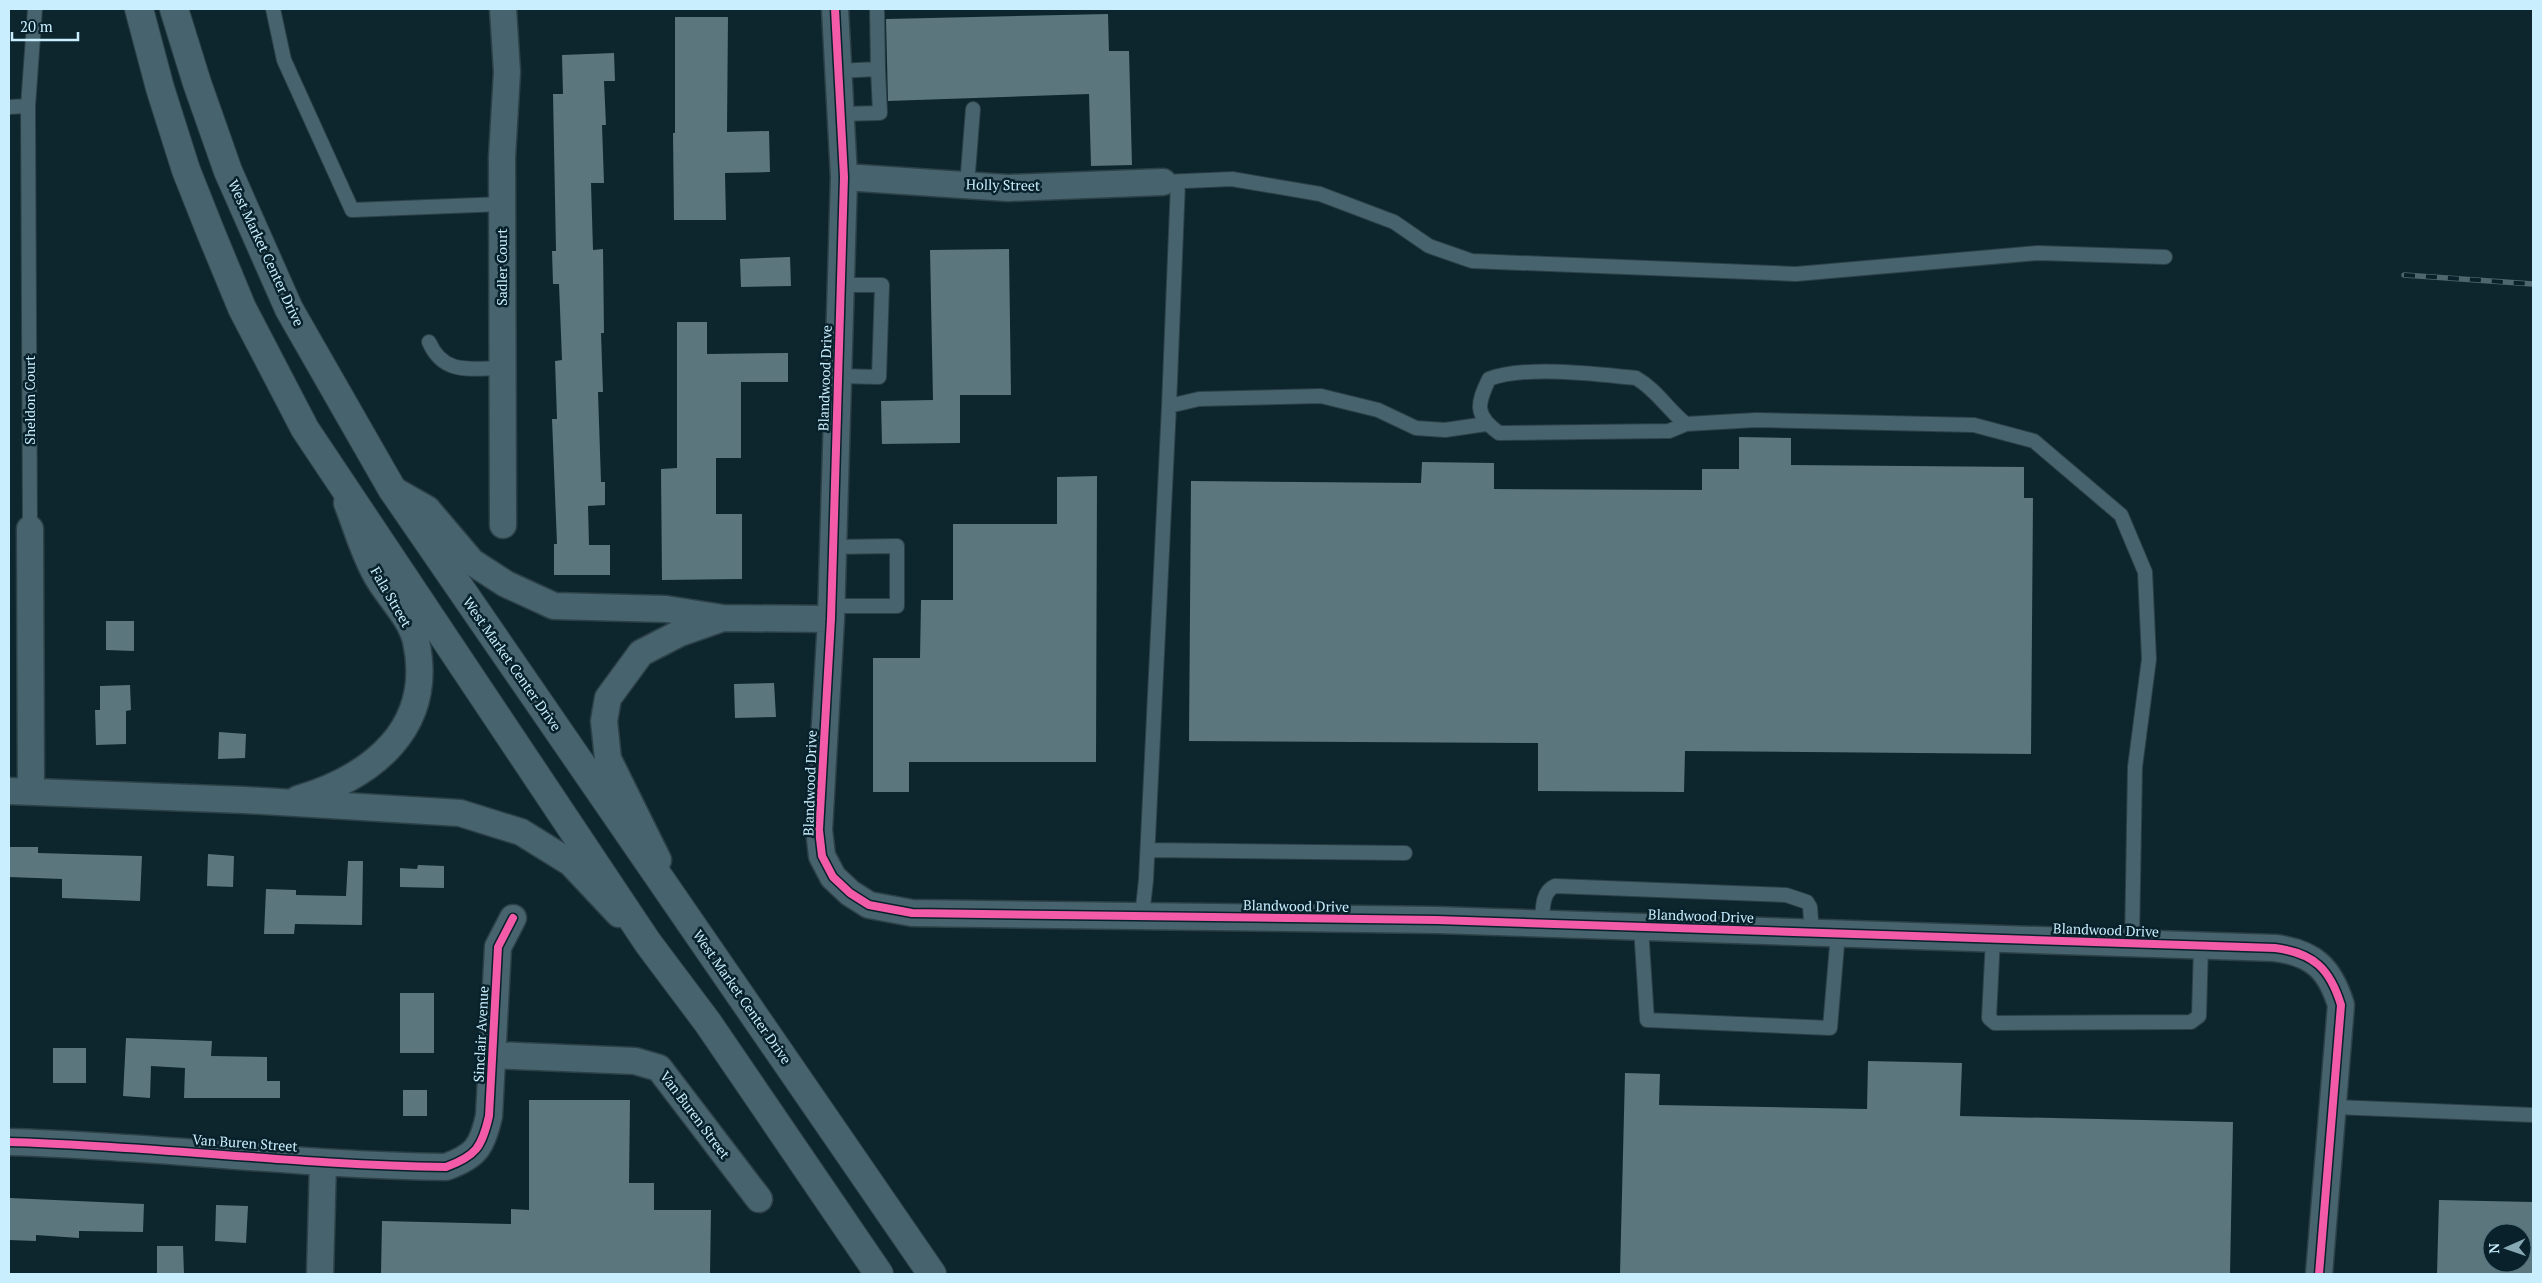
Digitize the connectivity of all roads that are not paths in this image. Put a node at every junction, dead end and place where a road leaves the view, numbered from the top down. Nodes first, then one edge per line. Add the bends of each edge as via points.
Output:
1 (35, 9) edge
2 (139, 9) edge
3 (174, 9) edge
4 (273, 9) edge
5 (503, 9) edge
6 (835, 9) edge
7 (877, 9) edge
8 (878, 69) junction
9 (838, 71) junction
10 (28, 106) junction
11 (9, 107) edge
12 (973, 109) dead end
13 (840, 114) junction
14 (844, 177) junction
15 (1170, 182) junction
16 (967, 185) junction
17 (502, 204) junction
18 (2165, 257) dead end
19 (840, 285) junction
20 (429, 342) dead end
21 (502, 368) junction
22 (838, 376) junction
23 (1169, 406) junction
24 (1486, 424) junction
25 (1686, 424) junction
26 (335, 474) junction
27 (392, 489) junction
28 (503, 524) dead end
29 (30, 529) joint
30 (833, 547) junction
31 (831, 612) junction
32 (723, 618) junction
33 (20, 791) edge
34 (285, 803) junction
35 (1148, 850) junction
36 (1404, 853) dead end
37 (684, 914) junction
38 (1142, 916) junction
39 (513, 918) dead end
40 (1542, 924) junction
41 (1641, 927) junction
42 (1812, 932) junction
43 (1838, 933) junction
44 (1993, 938) junction
45 (648, 943) junction
46 (2132, 943) junction
47 (2201, 945) junction
48 (493, 1055) junction
49 (2334, 1107) junction
50 (2533, 1115) edge
51 (9, 1142) edge
52 (475, 1152) joint
53 (323, 1162) junction
54 (759, 1199) dead end
55 (320, 1274) edge
56 (879, 1274) edge
57 (932, 1274) edge
58 (2319, 1274) edge

1 - 10 lane, Sheldon Court
2 - 26 main road via 186,170 242,308 305,429
3 - 27 main road, West Market Center Drive via 228,171 290,309
4 - 17 lane via 284,60 352,210
5 - 17 street, Sadler Court via 507,72
6 - 9 street, Blandwood Drive
7 - 8 lane
8 - 9 lane
8 - 13 lane via 880,113
9 - 13 street, Blandwood Drive
10 - 11 lane
10 - 29 lane, Sheldon Court
12 - 16 lane
13 - 14 street, Blandwood Drive
14 - 16 street, Holly Street
14 - 19 street, Blandwood Drive
15 - 16 street, Holly Street via 1008,188
15 - 18 lane via 1232,179 1320,194 1394,222 1429,246 1472,261 1796,274 2038,253
15 - 23 lane
17 - 21 street, Sadler Court
19 - 22 street, Blandwood Drive
19 - 22 lane via 882,285 879,377
20 - 21 lane via 436,355 454,367
21 - 28 street, Sadler Court
22 - 30 street, Blandwood Drive
23 - 24 lane via 1199,399 1321,396 1378,410 1416,428 1445,430
23 - 35 lane
24 - 25 lane via 1499,433 1670,431
24 - 25 lane via 1480,412 1480,399 1489,379 1501,374 1535,372 1636,378 1650,386 1671,412
25 - 46 lane via 1756,420 1974,426 2034,441 2121,515 2145,572 2149,659 2135,767
26 - 34 street, Fala Street via 375,573 398,606 415,640 419,668 416,693 411,715 398,739 383,755 346,781
26 - 45 main road
27 - 32 street via 427,509 472,562 506,584 554,606 666,609
27 - 37 main road, West Market Center Drive
29 - 33 street, Sheldon Court
30 - 31 street, Blandwood Drive
30 - 31 lane via 897,546 897,606
31 - 32 street
31 - 38 street, Blandwood Drive via 819,830 822,856 833,877 869,905 912,913
32 - 37 street via 680,633 641,653 608,698 604,721 608,759
33 - 34 street, Fala Street
34 - 45 street, Fala Street via 460,814 521,832 571,863
35 - 36 lane
35 - 38 lane
37 - 57 main road, West Market Center Drive
38 - 40 street, Blandwood Drive
39 - 48 street, Sinclair Avenue via 498,947
40 - 41 street, Blandwood Drive
40 - 42 lane via 1545,894 1555,886 1786,895 1807,902
41 - 42 street, Blandwood Drive
41 - 43 lane via 1647,1020 1830,1028
42 - 43 street, Blandwood Drive
43 - 44 street, Blandwood Drive
44 - 46 street, Blandwood Drive
44 - 47 lane via 1989,1018 1995,1023 2191,1022 2199,1016
45 - 56 main road via 708,1023
46 - 47 street, Blandwood Drive
47 - 49 street, Blandwood Drive via 2293,950 2312,959 2328,974 2341,1005
48 - 52 street, Sinclair Avenue via 489,1116 484,1137
48 - 54 street, Van Buren Street via 635,1061 659,1068
49 - 50 lane
49 - 58 street, Blandwood Drive
51 - 53 street, Van Buren Street via 105,1145
52 - 53 street, Van Buren Street via 446,1166
53 - 55 street

